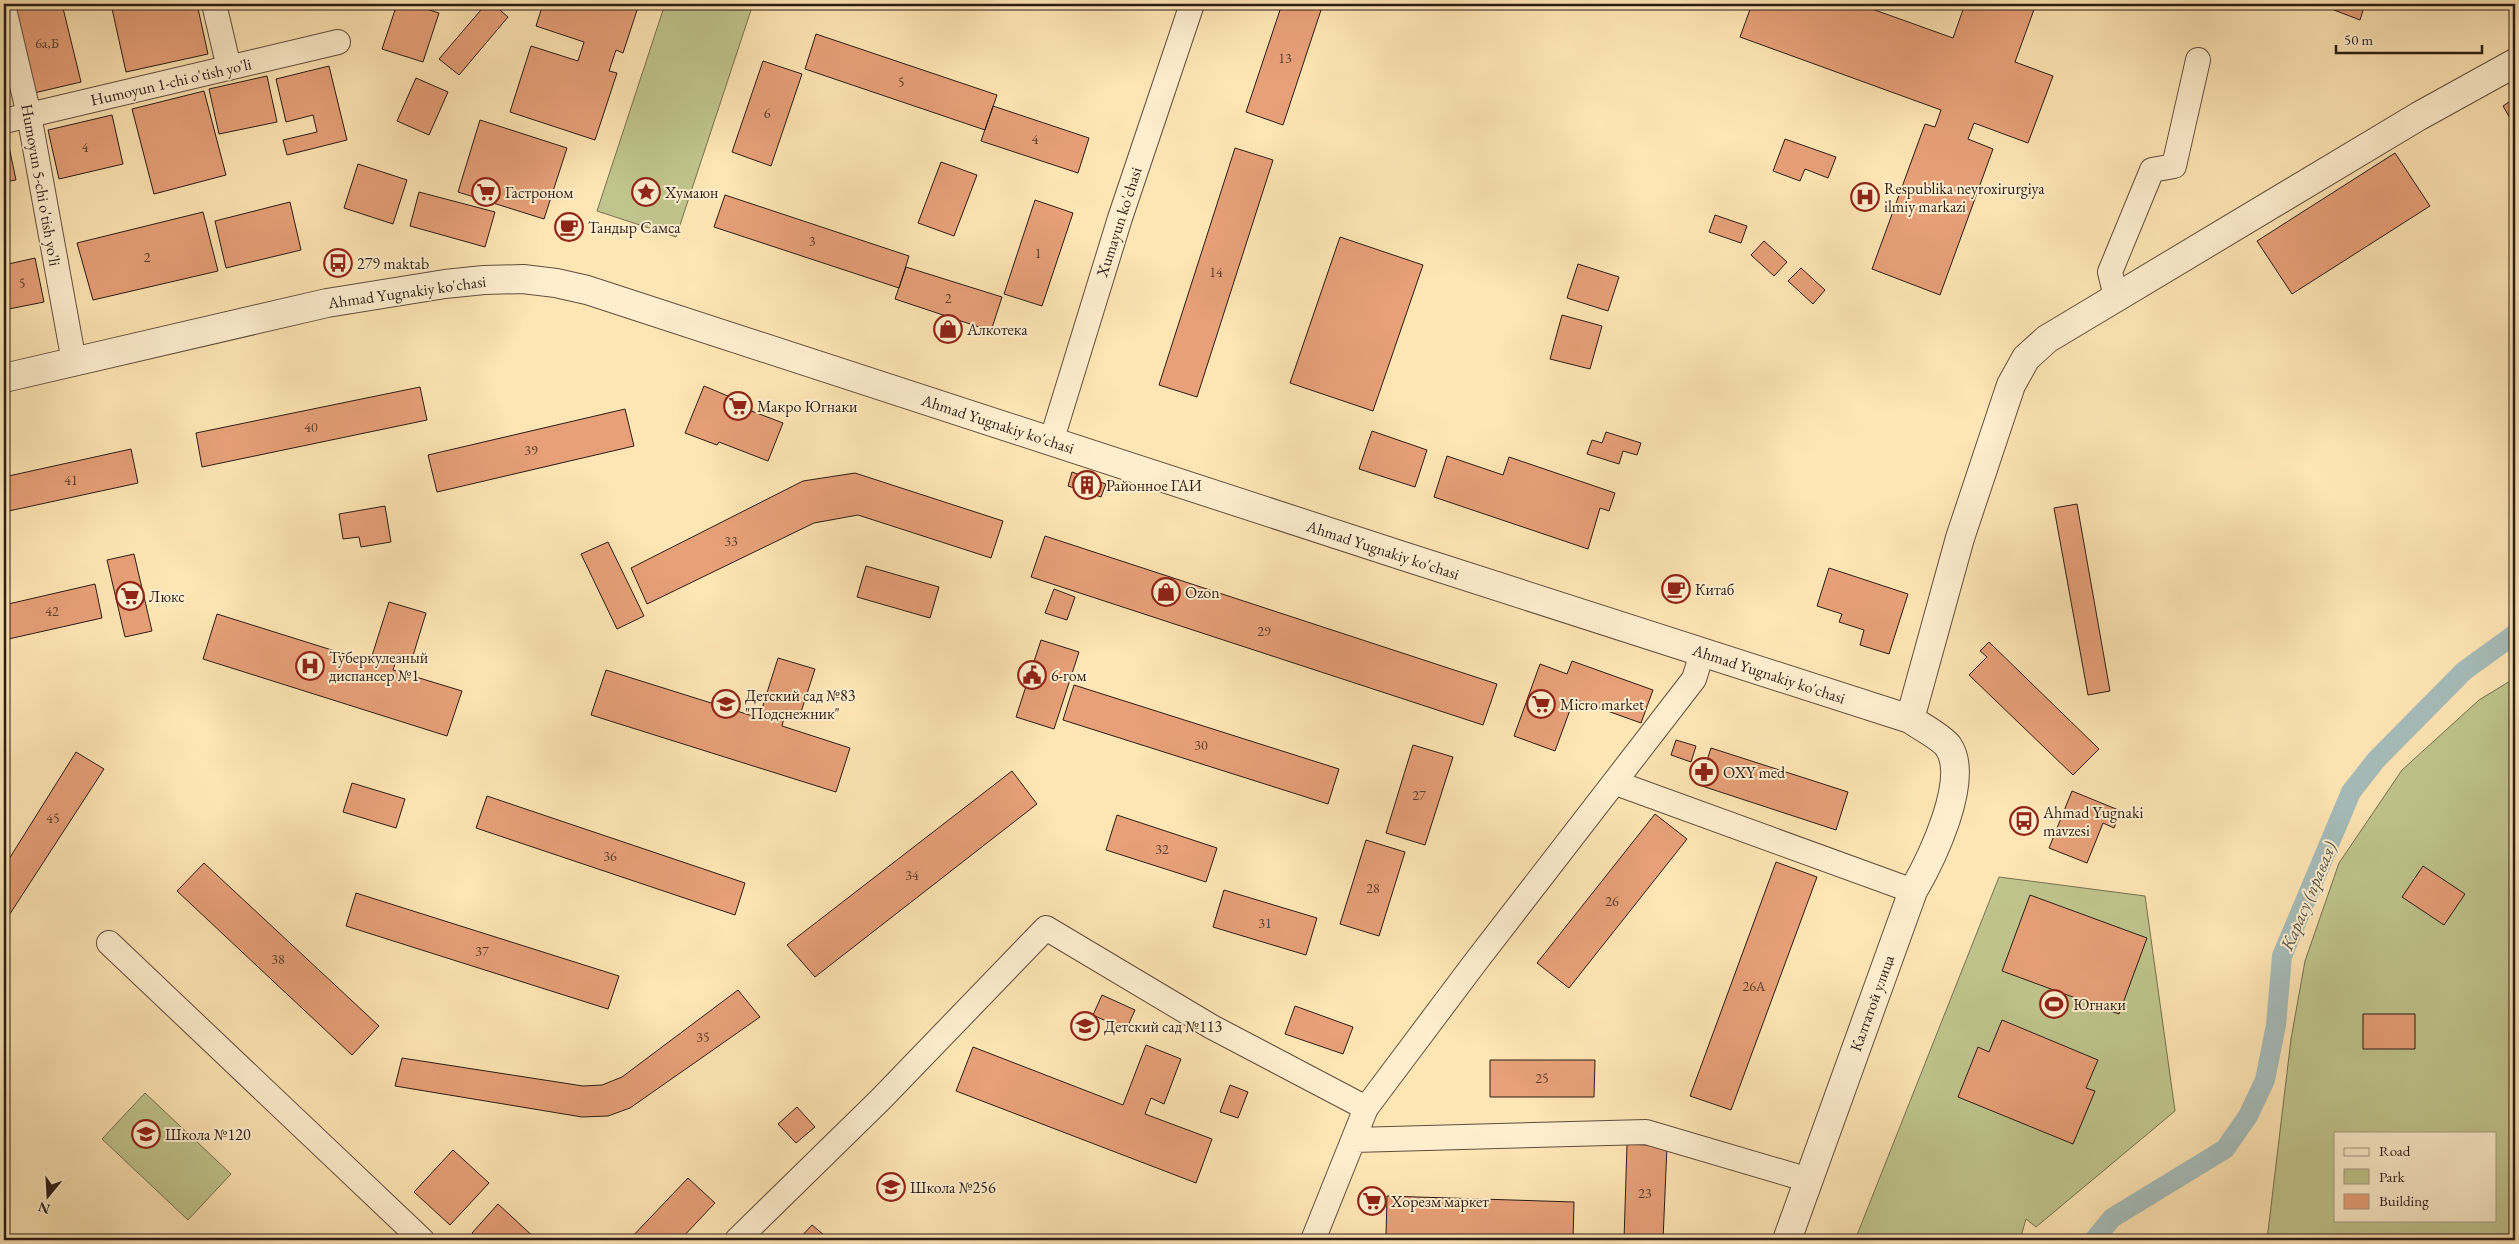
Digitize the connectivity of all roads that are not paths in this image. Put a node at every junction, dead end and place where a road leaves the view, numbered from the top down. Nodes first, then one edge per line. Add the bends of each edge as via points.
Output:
1 (214, 4) edge
2 (1192, 4) edge
3 (4, 9) edge
4 (338, 42) dead end
5 (2198, 60) dead end
6 (2515, 63) edge
7 (229, 68) junction
8 (30, 115) junction
9 (4, 121) edge
10 (2116, 297) junction
11 (74, 362) junction
12 (4, 378) edge
13 (1051, 442) junction
14 (1702, 653) junction
15 (1910, 719) junction
16 (1956, 767) joint
17 (1616, 783) junction
18 (1913, 891) junction
19 (109, 943) dead end
20 (1366, 1108) junction
21 (1354, 1140) junction
22 (1809, 1180) junction
23 (422, 1240) edge
24 (737, 1240) edge
25 (1313, 1240) edge
26 (1787, 1240) edge

1 - 7 street
2 - 13 street, Xumayun ko'chasi via 1120,218
3 - 8 street, Humoyun 5-chi o'tish yo'li
4 - 7 street, Humoyun 1-chi o'tish yo'li
5 - 10 street via 2174,166 2152,170 2110,272
6 - 10 street via 2419,116
7 - 8 street, Humoyun 1-chi o'tish yo'li
8 - 9 street, Humoyun 1-chi o'tish yo'li
8 - 11 street, Humoyun 5-chi o'tish yo'li
10 - 15 street via 2040,345 2015,375 1960,538
11 - 12 street, Ahmad Yugnakiy ko'chasi
11 - 13 street, Ahmad Yugnakiy ko'chasi via 327,303 445,284 524,279 587,290 649,309
13 - 14 street, Ahmad Yugnakiy ko'chasi
14 - 15 street, Ahmad Yugnakiy ko'chasi
14 - 17 street via 1694,678
15 - 16 street, Ahmad Yugnakiy ko'chasi via 1947,746
16 - 18 street, Калтатой улица via 1948,811 1927,867
17 - 18 street
17 - 20 street
18 - 22 street, Калтатой улица
19 - 23 street
20 - 21 street
20 - 24 street via 1212,1027 1046,928 881,1099
21 - 22 street via 1646,1132
21 - 25 street
22 - 26 street, Калтатой улица

